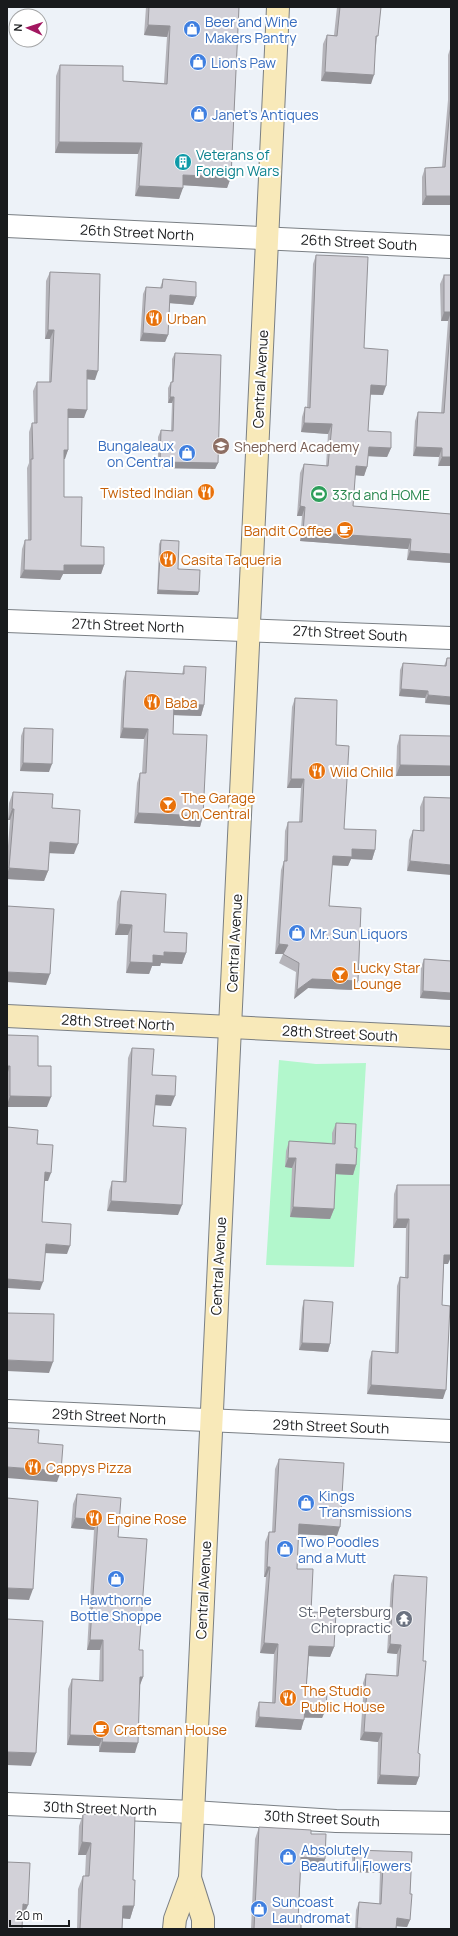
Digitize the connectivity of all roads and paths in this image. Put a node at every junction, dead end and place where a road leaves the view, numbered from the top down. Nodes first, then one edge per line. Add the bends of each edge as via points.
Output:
1 (278, 7) edge
2 (7, 226) edge
3 (267, 238) junction
4 (451, 247) edge
5 (7, 621) edge
6 (248, 629) junction
7 (451, 638) edge
8 (7, 1016) edge
9 (230, 1027) junction
10 (451, 1038) edge
11 (7, 1411) edge
12 (211, 1421) junction
13 (451, 1431) edge
14 (7, 1804) edge
15 (193, 1812) junction
16 (451, 1823) edge
17 (190, 1878) junction
18 (174, 1929) edge
19 (203, 1929) edge

1 - 3 street, Central Avenue
2 - 3 street, 26th Street North
3 - 4 street, 26th Street South
3 - 6 street, Central Avenue
5 - 6 street, 27th Street North
6 - 7 street, 27th Street South
6 - 9 street, Central Avenue
8 - 9 street, 28th Street North
9 - 10 street, 28th Street South
9 - 12 street, Central Avenue
11 - 12 street, 29th Street North
12 - 13 street, 29th Street South
12 - 15 street, Central Avenue
14 - 15 street, 30th Street North
15 - 16 street, 30th Street South via 336,1821
15 - 17 street, Central Avenue
17 - 18 street, Central Avenue via 175,1919
17 - 19 street, Central Avenue via 203,1919

